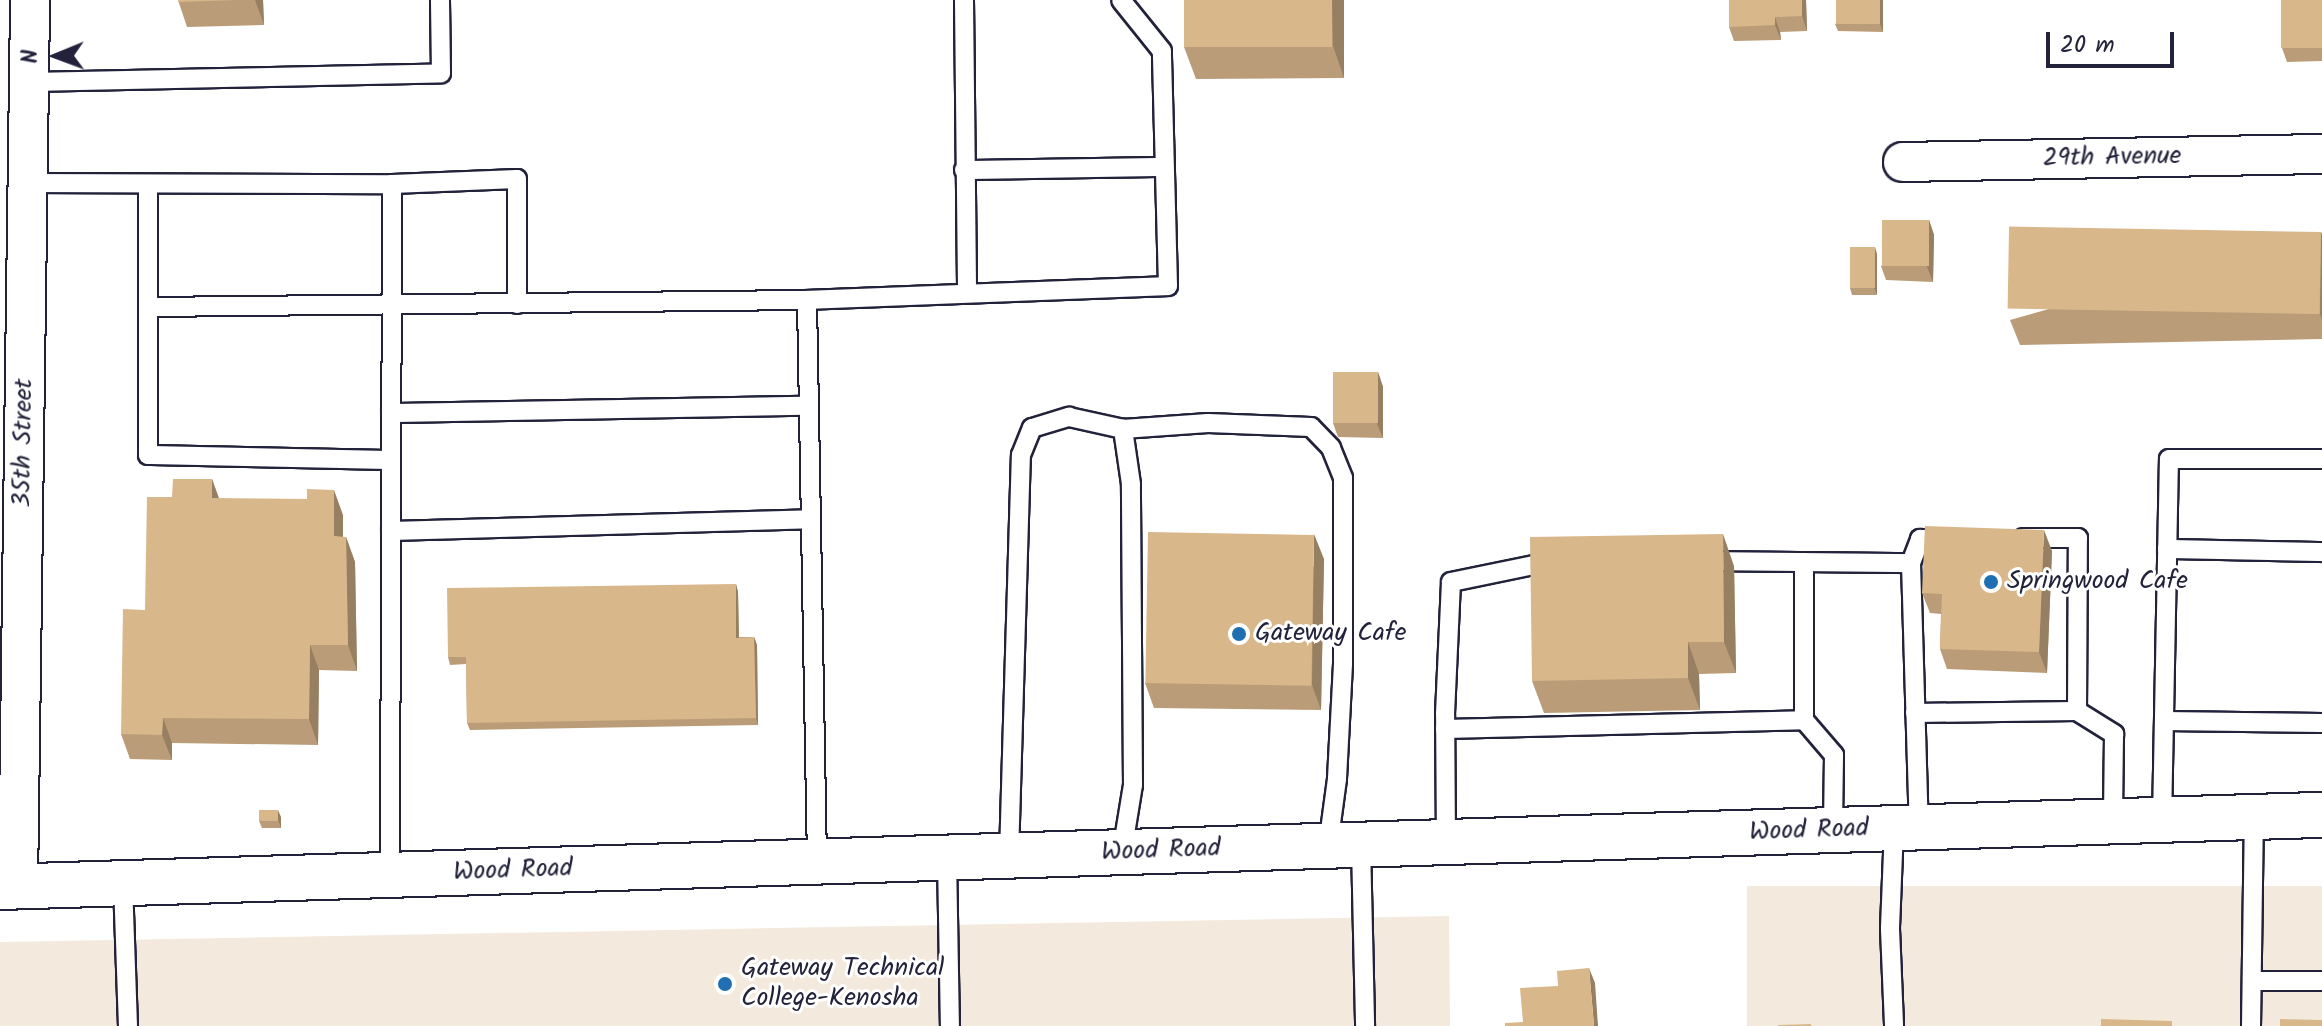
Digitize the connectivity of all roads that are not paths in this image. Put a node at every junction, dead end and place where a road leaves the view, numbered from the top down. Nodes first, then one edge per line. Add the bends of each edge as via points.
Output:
1 (30, 0) edge
2 (440, 0) edge
3 (964, 0) edge
4 (1121, 0) edge
5 (28, 82) junction
6 (2322, 154) edge
7 (1903, 162) dead end
8 (1164, 167) junction
9 (964, 170) junction
10 (27, 183) junction
11 (392, 184) junction
12 (148, 186) junction
13 (967, 292) junction
14 (807, 300) junction
15 (517, 304) junction
16 (392, 306) junction
17 (148, 307) junction
18 (809, 406) junction
19 (391, 413) junction
20 (1123, 429) junction
21 (2322, 459) edge
22 (391, 460) junction
23 (811, 519) junction
24 (391, 531) junction
25 (1967, 539) edge
26 (1999, 539) edge
27 (2167, 549) junction
28 (2322, 552) edge
29 (1574, 561) edge
30 (1697, 561) edge
31 (1804, 562) junction
32 (1911, 563) junction
33 (2077, 711) junction
34 (1915, 713) junction
35 (1804, 720) junction
36 (2164, 721) junction
37 (2322, 723) edge
38 (1445, 729) junction
39 (2322, 815) edge
40 (2254, 817) junction
41 (2162, 821) junction
42 (2113, 822) junction
43 (1906, 828) junction
44 (1833, 831) junction
45 (1446, 843) junction
46 (1345, 846) junction
47 (1122, 852) junction
48 (1009, 856) junction
49 (947, 858) junction
50 (817, 862) junction
51 (390, 875) junction
52 (123, 883) junction
53 (9, 887) edge
54 (2252, 981) junction
55 (2322, 981) edge
56 (128, 1026) edge
57 (950, 1026) edge
58 (1365, 1026) edge
59 (1894, 1026) edge
60 (2251, 1026) edge

1 - 5 street, 35th Street
2 - 5 lane via 441,73
3 - 9 lane
4 - 8 lane via 1162,51
5 - 10 street, 35th Street
6 - 7 street, 29th Avenue
8 - 9 lane
8 - 13 lane via 1168,286
9 - 13 lane
10 - 12 lane
10 - 53 street, 35th Street
11 - 12 lane
11 - 15 lane via 517,179
11 - 16 lane
12 - 17 lane
13 - 14 lane
14 - 15 lane
14 - 18 lane
15 - 16 lane
16 - 17 lane
16 - 19 lane
17 - 22 lane via 148,455
18 - 19 lane
18 - 23 lane
19 - 22 lane
20 - 46 lane via 1208,423 1311,427 1331,448 1343,478 1337,779
20 - 47 lane via 1131,484 1133,785
20 - 48 lane via 1069,417 1032,428 1021,455
21 - 27 lane via 2169,459
22 - 24 lane
23 - 24 lane
23 - 50 lane
24 - 51 lane
25 - 32 lane via 1920,539
26 - 33 lane via 2078,538
27 - 28 lane
27 - 36 lane
29 - 38 lane via 1543,561 1451,582
30 - 31 lane
31 - 32 lane
31 - 35 lane
32 - 34 lane
33 - 34 lane
33 - 42 lane via 2114,734
34 - 43 lane
35 - 38 lane
35 - 44 lane via 1834,755
36 - 37 lane
36 - 41 lane
38 - 45 lane
39 - 40 street, Wood Road
40 - 41 street, Wood Road
40 - 54 lane
41 - 42 street, Wood Road
42 - 43 street, Wood Road
43 - 44 street, Wood Road
43 - 59 lane via 1890,929
44 - 45 street, Wood Road
45 - 46 street, Wood Road
46 - 47 street, Wood Road
46 - 58 lane
47 - 48 street, Wood Road
48 - 49 street, Wood Road
49 - 50 street, Wood Road
49 - 57 lane
50 - 51 street, Wood Road
51 - 52 street, Wood Road
52 - 53 street, Wood Road
52 - 56 lane
54 - 55 lane
54 - 60 lane

